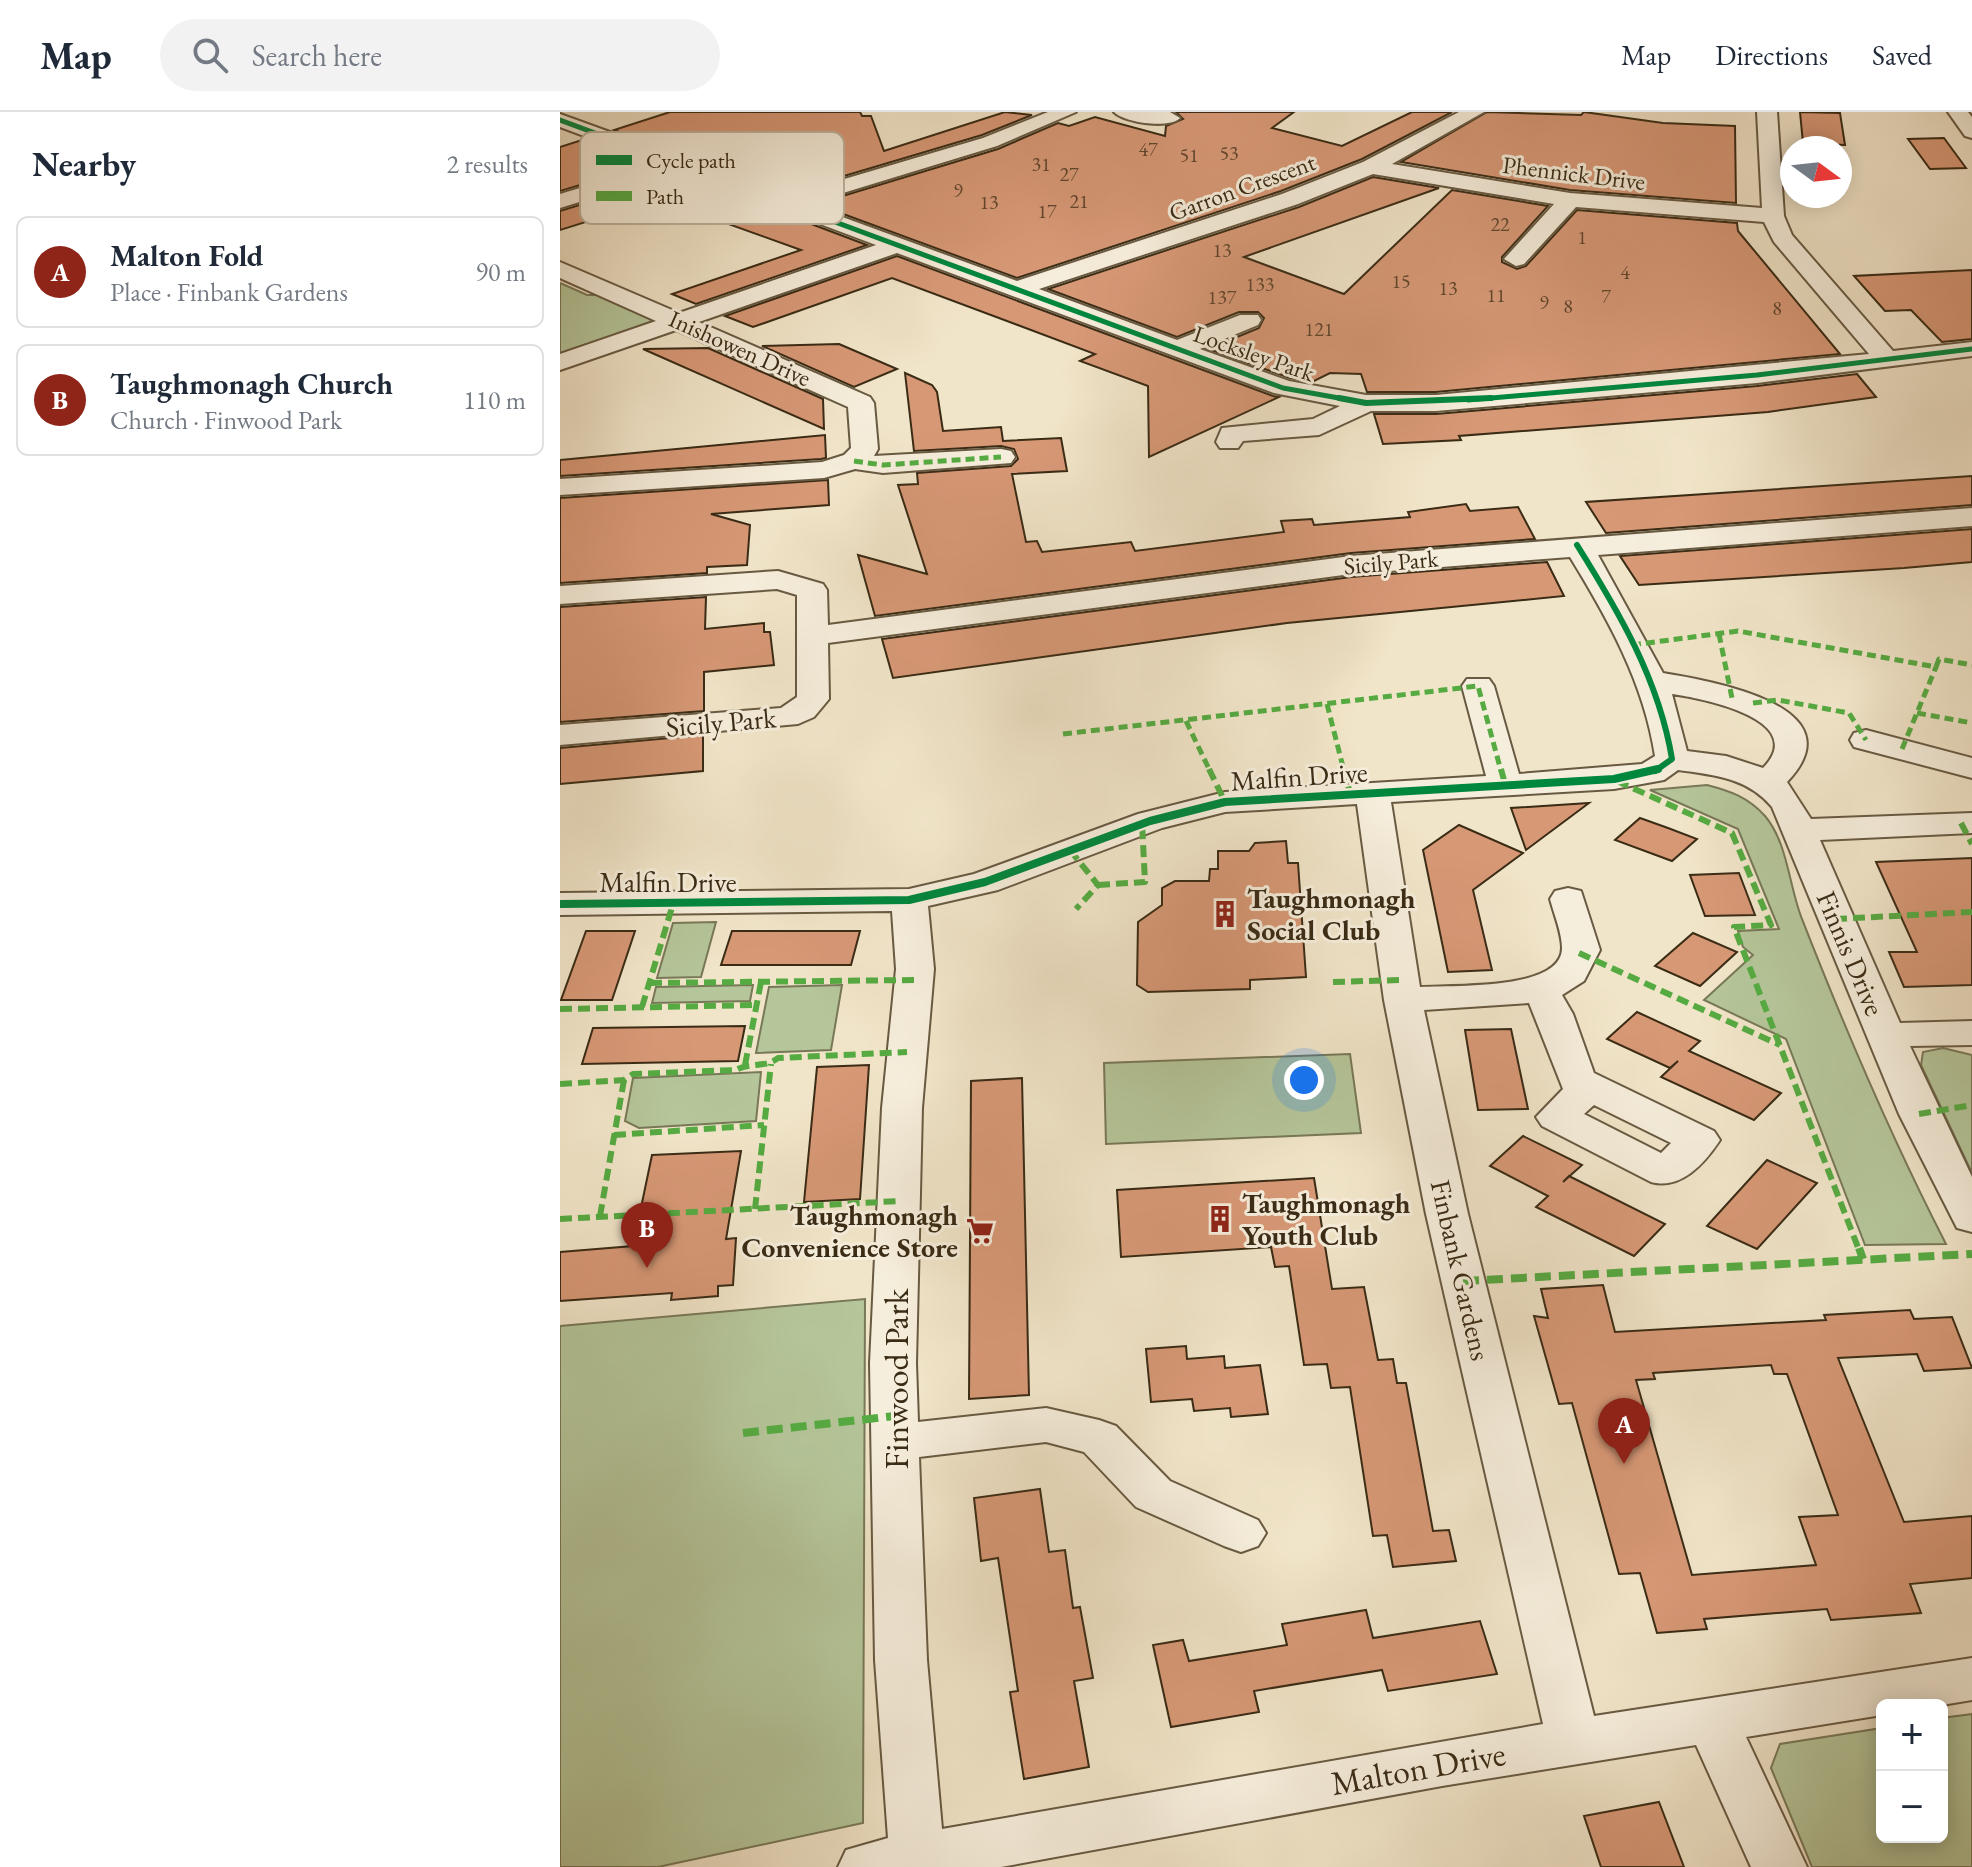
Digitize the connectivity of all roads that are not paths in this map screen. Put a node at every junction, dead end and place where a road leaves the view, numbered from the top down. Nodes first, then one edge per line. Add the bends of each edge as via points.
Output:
1 (1066, 112) edge
2 (1124, 112) edge
3 (1474, 112) edge
4 (1767, 112) edge
5 (1958, 112) edge
6 (607, 117) dead end
7 (1168, 119) edge
8 (569, 123) edge
9 (593, 132) edge
10 (1972, 132) edge
11 (941, 156) junction
12 (1371, 167) junction
13 (977, 169) dead end
14 (844, 186) edge
15 (580, 195) edge
16 (1570, 200) junction
17 (560, 201) edge
18 (1773, 216) junction
19 (843, 224) edge
20 (898, 245) junction
21 (1516, 259) dead end
22 (560, 269) edge
23 (1017, 289) junction
24 (1249, 320) dead end
25 (681, 321) junction
26 (1177, 349) junction
27 (1972, 349) edge
28 (1887, 360) junction
29 (560, 362) edge
30 (1366, 403) junction
31 (1229, 442) dead end
32 (1001, 457) dead end
33 (854, 461) junction
34 (560, 487) edge
35 (1972, 517) edge
36 (1577, 545) junction
37 (560, 595) edge
38 (812, 636) junction
39 (1649, 680) junction
40 (1478, 686) dead end
41 (560, 735) edge
42 (1866, 740) dead end
43 (1672, 759) junction
44 (1972, 768) edge
45 (1769, 782) junction
46 (1505, 784) junction
47 (1372, 793) junction
48 (1972, 823) edge
49 (1800, 830) junction
50 (1568, 899) dead end
51 (909, 900) junction
52 (560, 904) edge
53 (1541, 991) junction
54 (1403, 1000) junction
55 (1972, 1033) edge
56 (1886, 1035) junction
57 (1590, 1087) dead end
58 (1972, 1218) edge
59 (895, 1442) junction
60 (1241, 1533) dead end
61 (1972, 1679) edge
62 (1713, 1723) junction
63 (1574, 1742) junction
64 (917, 1858) junction
65 (866, 1867) edge
66 (1779, 1867) edge

1 - 11 street
2 - 7 street
3 - 12 street, Garron Crescent
4 - 18 street
5 - 10 street
6 - 8 street
8 - 9 street, Locksley Park
11 - 13 street
11 - 14 street
12 - 16 street, Phennick Drive
12 - 23 street, Garron Crescent via 1202,231
15 - 17 street
16 - 18 street, Phennick Drive
16 - 21 street
18 - 28 street via 1804,265
19 - 20 street, Locksley Park
20 - 23 street, Locksley Park
20 - 25 street
22 - 25 street, Inishowen Drive
23 - 26 street, Locksley Park
24 - 26 street, Locksley Park
25 - 29 street
25 - 33 street, Inishowen Drive via 861,403 865,449
26 - 30 street, Locksley Park via 1283,388
27 - 28 street, Locksley Park
28 - 30 street, Locksley Park via 1436,403
30 - 31 street via 1319,427 1231,434
32 - 33 street via 883,465
33 - 34 street via 824,470
35 - 36 street, Sicily Park
36 - 38 street, Sicily Park via 1351,565
36 - 39 street
37 - 38 street, Sicily Park via 778,580 798,583 812,590
38 - 41 street, Sicily Park via 813,699 787,717
39 - 43 street
39 - 45 street via 1770,711 1786,725 1790,739 1788,760
40 - 46 street
42 - 44 street
43 - 45 street via 1726,766
43 - 46 street, Malfin Drive via 1652,773 1614,779
45 - 49 street, Finnis Drive
46 - 47 street, Malfin Drive
47 - 51 street, Malfin Drive via 1225,802 1150,821 985,882
47 - 54 street, Finbank Gardens
48 - 49 street
49 - 56 street, Finnis Drive
50 - 53 street via 1581,950 1571,973
51 - 52 street, Malfin Drive
51 - 59 street, Finwood Park via 915,969 902,1108
53 - 54 street
53 - 57 street via 1577,1080
54 - 63 street, Finbank Gardens via 1450,1226
55 - 56 street
56 - 58 street, Finnis Drive
59 - 60 street via 1046,1425 1099,1438 1153,1494
59 - 64 street, Finwood Park via 901,1660
61 - 62 street, Malton Drive
62 - 63 street, Malton Drive
62 - 66 street
63 - 64 street, Malton Drive
64 - 65 street, Malton Drive

